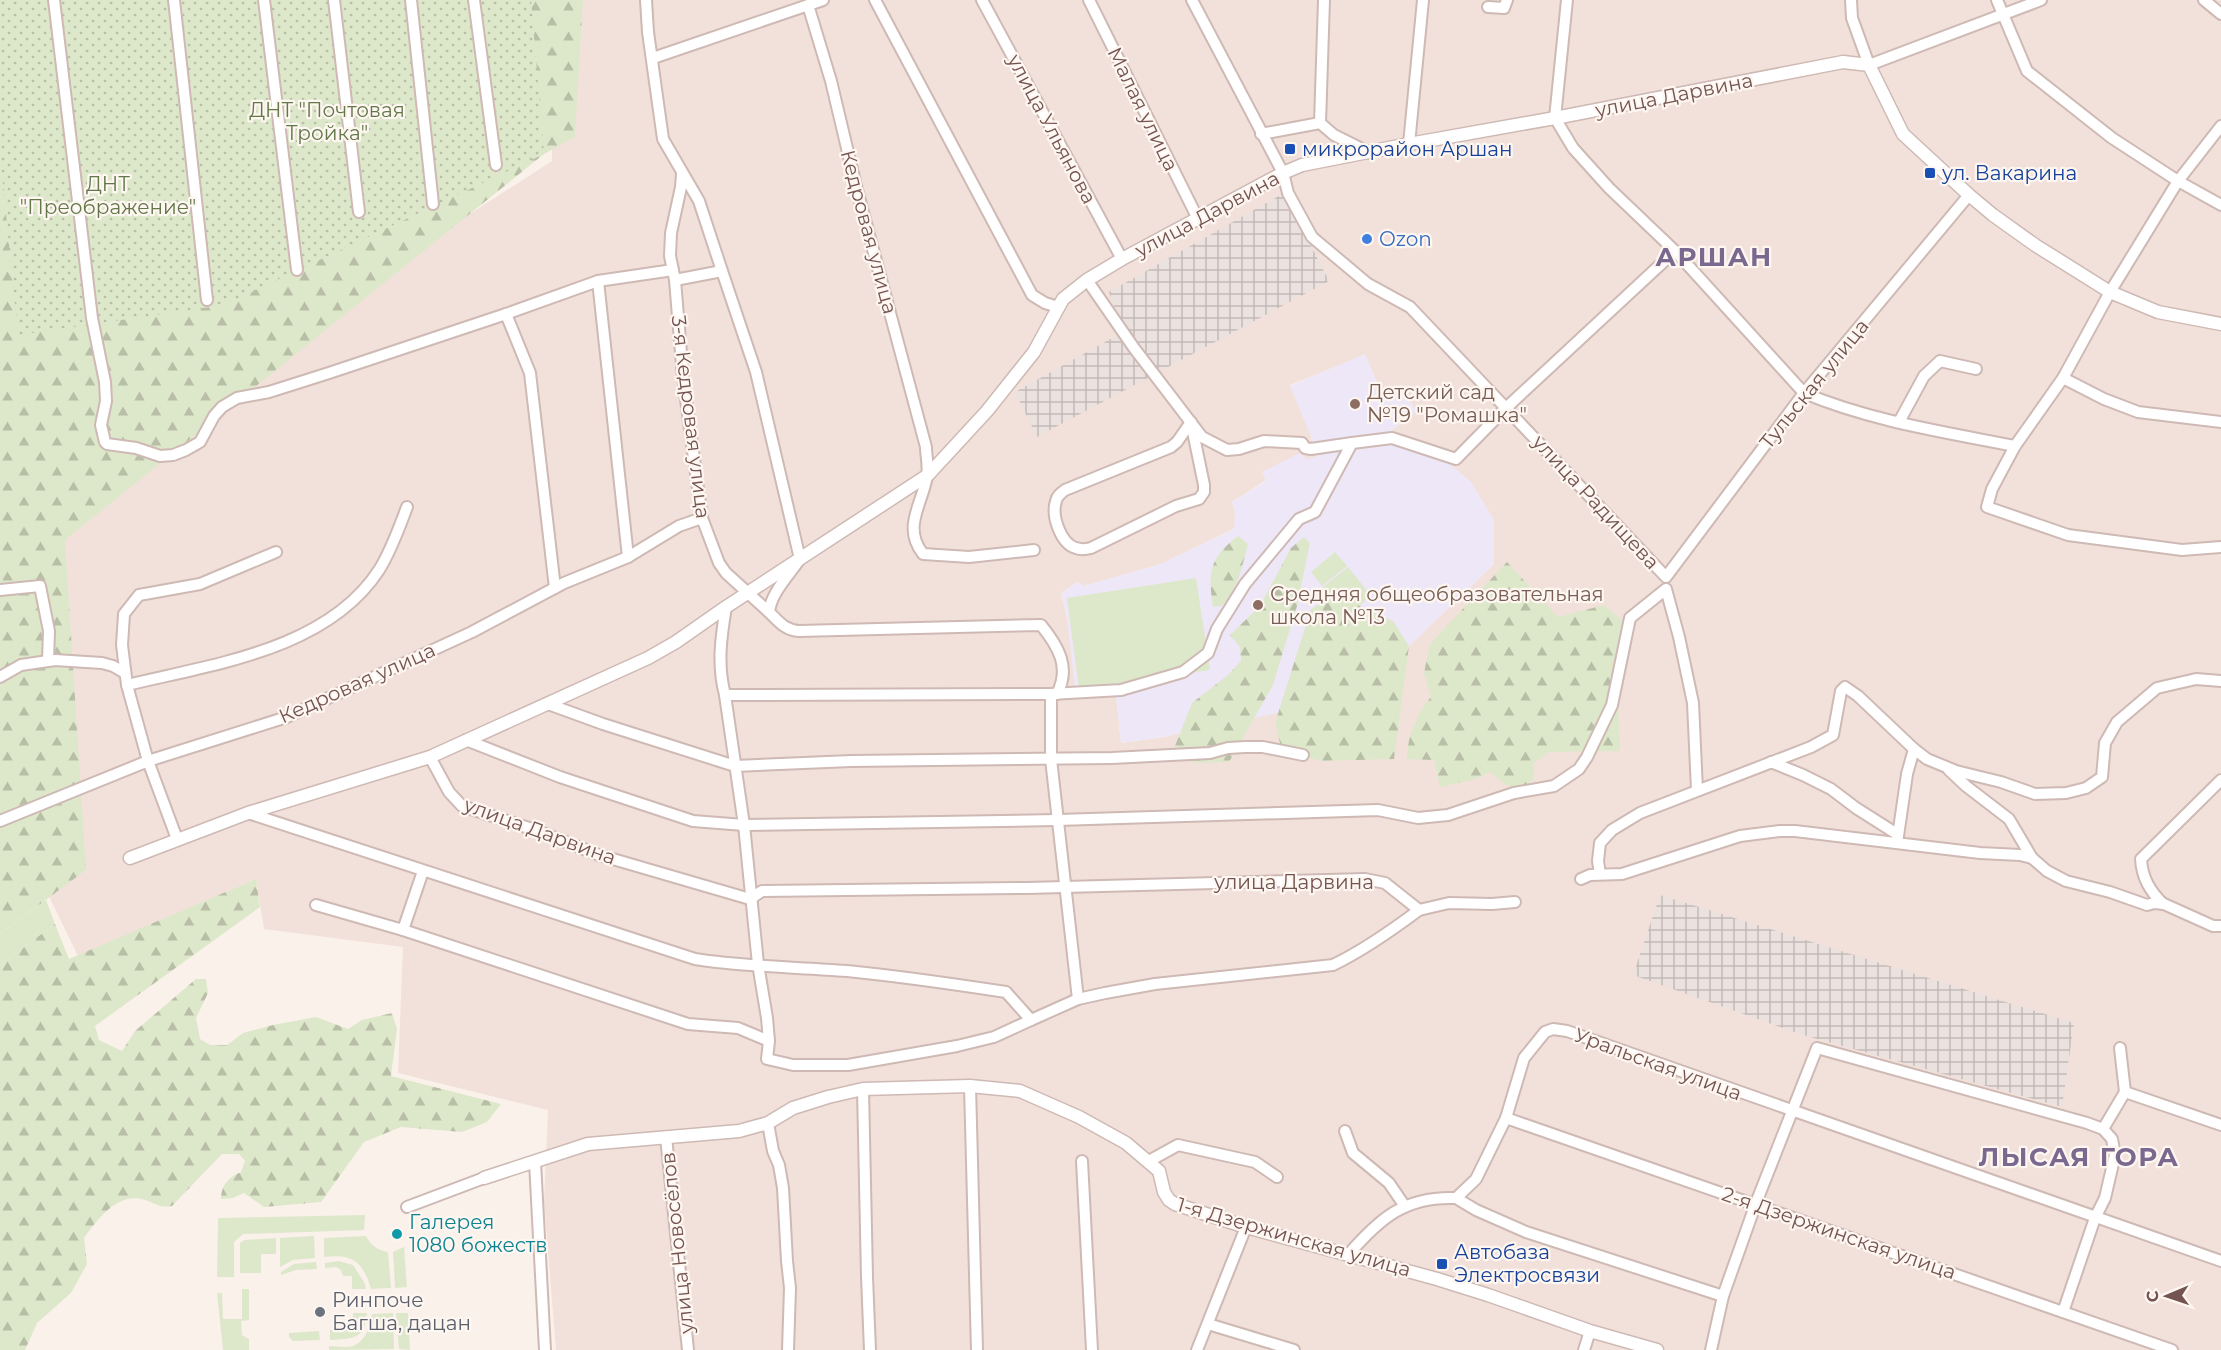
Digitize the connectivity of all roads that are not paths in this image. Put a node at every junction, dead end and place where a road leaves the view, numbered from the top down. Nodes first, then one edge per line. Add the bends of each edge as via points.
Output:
1 (54, 0) edge
2 (174, 0) edge
3 (264, 0) edge
4 (334, 0) edge
5 (411, 0) edge
6 (474, 0) edge
7 (646, 0) edge
8 (824, 0) edge
9 (874, 0) edge
10 (982, 0) edge
11 (1089, 0) edge
12 (1192, 0) edge
13 (1324, 0) edge
14 (1423, 0) edge
15 (1507, 0) edge
16 (1567, 0) edge
17 (1851, 0) edge
18 (1997, 0) edge
19 (2041, 0) edge
20 (2204, 0) edge
21 (808, 5) junction
22 (1488, 7) dead end
23 (2221, 14) edge
24 (2002, 15) junction
25 (653, 58) junction
26 (1869, 65) junction
27 (1556, 118) junction
28 (1320, 123) junction
29 (2221, 126) edge
30 (1262, 134) junction
31 (1409, 144) junction
32 (1371, 153) junction
33 (496, 165) dead end
34 (682, 173) junction
35 (1283, 173) junction
36 (2178, 181) junction
37 (1969, 195) junction
38 (433, 204) dead end
39 (2221, 205) edge
40 (359, 212) dead end
41 (1197, 218) junction
42 (1675, 250) junction
43 (1122, 259) junction
44 (297, 270) dead end
45 (722, 271) junction
46 (674, 275) junction
47 (1087, 280) junction
48 (598, 281) junction
49 (2110, 292) junction
50 (207, 300) dead end
51 (1058, 307) junction
52 (506, 314) junction
53 (2221, 324) edge
54 (1976, 369) dead end
55 (2063, 378) junction
56 (1804, 393) junction
57 (1507, 407) junction
58 (1191, 422) junction
59 (1899, 422) junction
60 (2221, 422) edge
61 (1352, 442) junction
62 (2015, 446) junction
63 (928, 475) junction
64 (407, 507) dead end
65 (702, 518) junction
66 (2221, 547) edge
67 (1034, 550) dead end
68 (276, 552) dead end
69 (628, 557) junction
70 (800, 559) junction
71 (1666, 577) joint
72 (555, 588) junction
73 (0, 590) edge
74 (746, 593) junction
75 (726, 607) junction
76 (769, 612) junction
77 (48, 661) junction
78 (125, 674) junction
79 (0, 677) edge
80 (2221, 681) edge
81 (127, 685) junction
82 (1054, 694) junction
83 (725, 695) junction
84 (548, 704) junction
85 (466, 740) junction
86 (1914, 749) junction
87 (1303, 755) dead end
88 (430, 757) junction
89 (1051, 759) junction
90 (148, 761) junction
91 (1772, 762) junction
92 (735, 766) junction
93 (1946, 767) junction
94 (2221, 780) edge
95 (1697, 790) junction
96 (248, 813) junction
97 (1058, 820) junction
98 (0, 821) edge
99 (744, 825) junction
100 (1897, 838) junction
101 (177, 839) junction
102 (130, 858) dead end
103 (2032, 858) junction
104 (423, 871) junction
105 (1600, 874) junction
106 (1581, 879) dead end
107 (1064, 886) junction
108 (750, 899) junction
109 (1515, 902) dead end
110 (2164, 904) junction
111 (316, 905) dead end
112 (1419, 910) junction
113 (2221, 926) edge
114 (403, 930) junction
115 (758, 964) junction
116 (1078, 999) junction
117 (1031, 1020) junction
118 (769, 1041) junction
119 (2120, 1048) dead end
120 (970, 1086) junction
121 (863, 1089) junction
122 (2125, 1092) junction
123 (1792, 1112) junction
124 (1506, 1118) junction
125 (768, 1123) junction
126 (2221, 1125) edge
127 (2103, 1130) junction
128 (1345, 1131) dead end
129 (666, 1137) junction
130 (1082, 1161) dead end
131 (1149, 1161) junction
132 (535, 1162) junction
133 (1277, 1177) dead end
134 (484, 1178) joint
135 (1456, 1198) junction
136 (1756, 1203) junction
137 (1404, 1205) junction
138 (407, 1207) dead end
139 (2095, 1218) junction
140 (1246, 1227) junction
141 (1348, 1255) junction
142 (2221, 1261) edge
143 (1723, 1296) junction
144 (2063, 1312) junction
145 (1208, 1324) junction
146 (1590, 1331) junction
147 (545, 1350) edge
148 (688, 1350) edge
149 (788, 1350) edge
150 (870, 1350) edge
151 (976, 1350) edge
152 (1092, 1350) edge
153 (1197, 1350) edge
154 (1294, 1350) edge
155 (1584, 1350) edge
156 (1657, 1350) edge
157 (1711, 1350) edge
158 (2172, 1350) edge

1 - 52 street via 92,318 105,382 101,424 105,442 160,456 173,455 200,442 209,421 237,398 269,392
2 - 50 street
3 - 44 street
4 - 40 street
5 - 38 street
6 - 33 street
7 - 25 street
8 - 21 street
9 - 51 street via 1032,295
10 - 43 street, улица Ульянова
11 - 41 street, Малая улица
12 - 30 street, улица Радищева
13 - 28 street
14 - 31 street
15 - 22 street via 1504,8
16 - 27 street
17 - 26 street via 1852,18
18 - 24 street
19 - 24 street, улица Дарвина
20 - 23 street
21 - 25 street
21 - 63 street, Кедровая улица via 926,447
24 - 26 street, улица Дарвина
24 - 36 street via 2027,71 2112,138
25 - 34 street via 663,139
26 - 27 street, улица Дарвина via 1843,62
26 - 37 street via 1903,134
27 - 31 street, улица Дарвина
27 - 42 street via 1580,156
28 - 30 street
28 - 32 street via 1334,135
29 - 36 street
30 - 35 street, улица Радищева
31 - 32 street, улица Дарвина
32 - 35 street, улица Дарвина via 1302,165
34 - 45 street via 699,201
34 - 46 street, 3-я Кедровая улица via 671,233
35 - 41 street, улица Дарвина
35 - 57 street, улица Радищева via 1288,193 1312,237 1368,284 1410,307
36 - 39 street
36 - 49 street
37 - 49 street via 2035,245
37 - 56 street, Тульская улица
41 - 43 street, улица Дарвина
42 - 56 street
42 - 57 street
43 - 47 street, улица Дарвина
45 - 46 street
45 - 70 street via 756,372
46 - 48 street
46 - 65 street, 3-я Кедровая улица
47 - 51 street, улица Дарвина
47 - 58 street
48 - 52 street
48 - 69 street
49 - 53 street via 2158,312
49 - 55 street
51 - 63 street, улица Дарвина via 1034,352
52 - 72 street via 530,373
54 - 59 street via 1940,361 1924,376
55 - 60 street via 2138,412
55 - 62 street
56 - 59 street via 1833,405
56 - 71 street, Тульская улица
57 - 61 street via 1456,459 1392,438
57 - 71 street, улица Радищева
58 - 58 street via 1171,447 1060,494 1055,504 1057,525 1069,544 1091,549 1176,506 1199,499 1204,485
58 - 61 street via 1202,437 1227,450 1264,441 1302,443 1311,449
59 - 62 street
61 - 82 street via 1316,512 1299,519 1245,584 1217,629 1208,653 1183,672 1122,690
62 - 66 street via 1987,507 2068,535 2182,550
63 - 67 street via 913,533 923,554 969,557
63 - 70 street, улица Дарвина
64 - 81 street via 380,569 363,591 322,625 248,656
65 - 69 street, Кедровая улица via 679,526
65 - 74 street, 3-я Кедровая улица via 719,563
68 - 78 street via 200,584 139,595 124,614
69 - 72 street, Кедровая улица
70 - 74 street, улица Дарвина
70 - 76 street, улица Дарвина via 776,593
72 - 90 street, Кедровая улица via 472,632 287,717
73 - 77 street via 40,586 49,631
74 - 75 street
74 - 76 street, 3-я Кедровая улица
75 - 83 street via 719,662
75 - 84 street via 648,658
76 - 82 street via 781,625 799,631 1041,625 1061,656 1063,685
77 - 78 street via 102,663
77 - 79 street via 21,666
78 - 81 street
80 - 93 street via 2196,679 2157,688 2117,722 2105,743 2102,777 2086,789 2035,794
81 - 90 street
82 - 83 street
82 - 89 street
83 - 92 street
84 - 85 street
84 - 92 street
85 - 88 street
85 - 99 street via 560,777 693,820
86 - 91 street via 1845,687 1833,735
86 - 93 street
86 - 100 street
87 - 89 street via 1245,747 1210,753
88 - 96 street
88 - 108 street, улица Дарвина via 449,792 462,806 599,855
89 - 92 street
89 - 97 street
90 - 98 street, Кедровая улица
90 - 101 street
91 - 95 street
91 - 100 street via 1831,789
92 - 99 street
93 - 103 street via 2009,819
94 - 110 street via 2141,859 2149,890
95 - 97 street via 1692,703 1666,588 1630,618 1612,705 1579,769 1554,786 1514,792 1448,815 1418,818 1378,810
95 - 105 street via 1640,813 1612,830 1600,843
96 - 101 street
96 - 104 street
97 - 99 street
97 - 107 street
99 - 108 street
100 - 103 street
100 - 105 street via 1780,831 1740,836 1622,874
101 - 102 street
103 - 110 street via 2066,881 2147,905
104 - 114 street
104 - 115 street via 695,959
105 - 106 street
107 - 108 street, улица Дарвина via 762,891
107 - 112 street, улица Дарвина via 1365,879 1385,883
107 - 116 street
108 - 115 street
109 - 112 street via 1449,903
110 - 113 street
111 - 114 street
112 - 116 street via 1333,965 1155,984
114 - 118 street via 688,1024 738,1028
115 - 117 street via 893,976 1006,992
115 - 118 street
116 - 117 street
117 - 118 street via 957,1046 848,1065 793,1065 766,1059
119 - 122 street
120 - 121 street, 1-я Дзержинская улица
120 - 131 street, 1-я Дзержинская улица via 1020,1091 1079,1117
120 - 151 street
121 - 125 street, 1-я Дзержинская улица via 793,1108
121 - 150 street
122 - 126 street
122 - 127 street
123 - 124 street, Уральская улица via 1553,1029 1545,1032 1524,1058
123 - 127 street via 1817,1048
123 - 136 street
123 - 139 street, Уральская улица
124 - 135 street, Уральская улица via 1476,1179
124 - 136 street, 2-я Дзержинская улица
125 - 129 street, 1-я Дзержинская улица via 739,1131
125 - 149 street via 783,1188 790,1288
127 - 139 street via 2112,1139 2115,1155 2110,1183
128 - 137 street via 1353,1153 1389,1183
129 - 132 street, 1-я Дзержинская улица via 588,1144
129 - 148 street, улица Новосёлов
130 - 152 street
131 - 133 street via 1178,1145 1255,1162
131 - 140 street, 1-я Дзержинская улица via 1159,1171 1169,1200
132 - 134 street, 1-я Дзержинская улица
132 - 147 street
134 - 138 street, 1-я Дзержинская улица
135 - 137 street
135 - 143 street via 1526,1232
136 - 143 street
136 - 144 street, 2-я Дзержинская улица
137 - 141 street via 1367,1233
139 - 142 street, Уральская улица
139 - 144 street
140 - 141 street, 1-я Дзержинская улица
140 - 145 street
141 - 146 street, 1-я Дзержинская улица via 1488,1295
143 - 157 street
144 - 158 street, 2-я Дзержинская улица
145 - 153 street
145 - 154 street
146 - 155 street
146 - 156 street, 1-я Дзержинская улица

